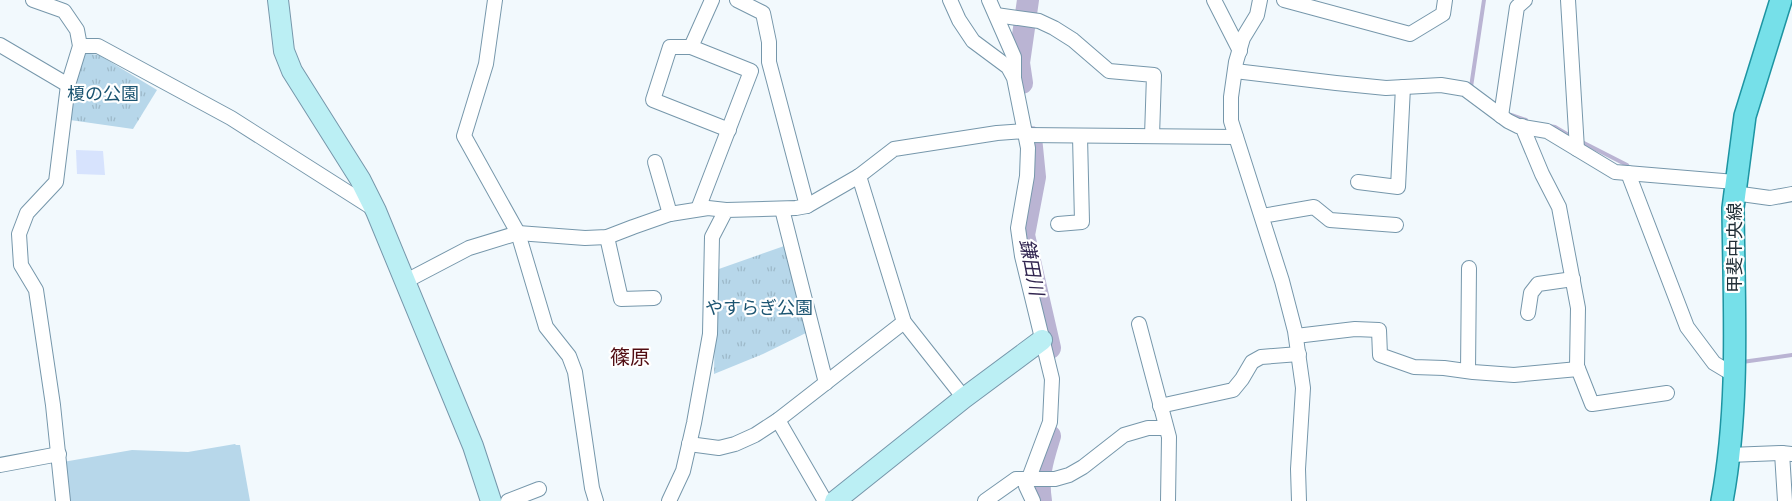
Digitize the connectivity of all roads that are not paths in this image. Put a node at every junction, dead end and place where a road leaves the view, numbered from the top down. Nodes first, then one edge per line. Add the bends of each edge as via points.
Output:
1 (33, 0) edge
2 (278, 0) edge
3 (495, 0) edge
4 (712, 0) edge
5 (737, 0) edge
6 (950, 0) edge
7 (990, 0) edge
8 (1214, 0) edge
9 (1260, 0) edge
10 (1284, 0) edge
11 (1445, 0) edge
12 (1525, 0) edge
13 (1568, 0) edge
14 (1781, 0) edge
15 (996, 15) junction
16 (0, 45) edge
17 (80, 46) junction
18 (691, 47) junction
19 (1240, 50) junction
20 (1235, 71) junction
21 (1014, 78) junction
22 (68, 85) junction
23 (1402, 87) junction
24 (1501, 116) junction
25 (1522, 126) junction
26 (729, 130) junction
27 (1025, 133) junction
28 (1080, 136) junction
29 (1152, 136) junction
30 (1236, 137) junction
31 (1577, 149) junction
32 (655, 162) dead end
33 (1628, 173) junction
34 (859, 176) junction
35 (1358, 182) dead end
36 (1734, 188) junction
37 (1792, 194) edge
38 (808, 206) junction
39 (698, 209) junction
40 (782, 209) junction
41 (726, 210) junction
42 (376, 211) junction
43 (670, 214) junction
44 (1262, 216) junction
45 (1058, 224) dead end
46 (1396, 225) dead end
47 (518, 233) junction
48 (607, 237) junction
49 (1469, 268) dead end
50 (1573, 280) junction
51 (406, 281) junction
52 (654, 298) dead end
53 (1528, 314) dead end
54 (904, 322) junction
55 (1139, 324) dead end
56 (1296, 336) junction
57 (1042, 340) junction
58 (1299, 354) junction
59 (1578, 369) junction
60 (1468, 371) junction
61 (1734, 375) junction
62 (826, 383) junction
63 (1668, 393) dead end
64 (964, 398) junction
65 (1160, 406) junction
66 (778, 420) junction
67 (1166, 428) junction
68 (689, 444) junction
69 (1787, 453) edge
70 (58, 454) junction
71 (1729, 456) junction
72 (0, 465) edge
73 (1030, 479) junction
74 (539, 489) dead end
75 (63, 501) edge
76 (491, 501) edge
77 (508, 501) edge
78 (596, 501) edge
79 (669, 501) edge
80 (825, 501) edge
81 (835, 501) edge
82 (985, 501) edge
83 (1033, 501) edge
84 (1168, 501) edge
85 (1299, 501) edge
86 (1722, 501) edge
87 (1785, 501) edge

1 - 17 street via 64,11 77,30
2 - 42 street via 284,51 292,71 360,179
3 - 47 street via 486,64 464,136
4 - 18 street
5 - 38 street via 763,13 769,62
6 - 21 street via 973,41 1008,67
7 - 15 street
8 - 19 street
9 - 19 street via 1257,15 1243,38
10 - 11 street via 1410,34 1443,14
12 - 24 street via 1517,6
13 - 31 street
14 - 36 main road, 甲斐中央線 via 1745,116
15 - 21 street via 1014,57
15 - 29 street via 1039,21 1054,28 1109,71 1154,75
16 - 22 street
17 - 22 street
17 - 42 street via 98,46 231,118
18 - 26 street via 751,71
18 - 26 street via 670,47 653,100
19 - 20 street
20 - 23 street via 1336,84
20 - 30 street via 1231,122
21 - 27 street
22 - 70 street via 56,182 27,213 19,234 21,265 36,290
23 - 24 street via 1441,85 1465,89
23 - 35 street via 1398,187
24 - 25 street
25 - 31 street via 1547,131
25 - 50 street via 1559,207
26 - 39 street
27 - 28 street
27 - 34 street via 997,133 894,149
27 - 57 street via 1027,176 1018,228
28 - 29 street
28 - 45 street via 1082,222
29 - 30 street
30 - 44 street
31 - 33 street via 1615,172
32 - 43 street
33 - 36 street
33 - 61 street via 1687,327 1714,363
34 - 38 street
34 - 54 street
36 - 37 street via 1770,198
36 - 61 main road, 甲斐中央線
38 - 40 street
39 - 41 street
39 - 43 street
40 - 41 street
40 - 62 street
41 - 68 street via 712,237 710,334
42 - 51 street
43 - 48 street
44 - 46 street via 1314,207 1330,220
44 - 56 street
47 - 48 street
47 - 51 street via 469,248
47 - 78 street via 546,327 569,356 575,372
48 - 52 street via 621,300
49 - 60 street
50 - 53 street via 1538,284 1530,292
50 - 59 street via 1578,308
51 - 76 street via 473,446
54 - 62 street
54 - 64 street
55 - 65 street
56 - 58 street
56 - 60 street via 1355,329 1379,330 1380,355 1414,367
57 - 64 street
57 - 73 street via 1052,379 1050,422
58 - 65 street via 1261,357 1252,362 1233,390
58 - 85 street via 1304,388
59 - 60 street via 1514,375
59 - 63 street via 1592,404
61 - 71 main road, 甲斐中央線
62 - 66 street
64 - 81 street
65 - 67 street
66 - 68 street via 735,444 719,448
66 - 80 street
67 - 73 street via 1148,428 1124,435 1069,474 1055,479
67 - 84 street via 1169,437
68 - 79 street via 683,471
69 - 71 street
69 - 87 street
70 - 72 street
70 - 75 street
71 - 86 main road, 甲斐中央線
73 - 82 street via 1016,479
73 - 83 street via 1026,486
74 - 77 street

